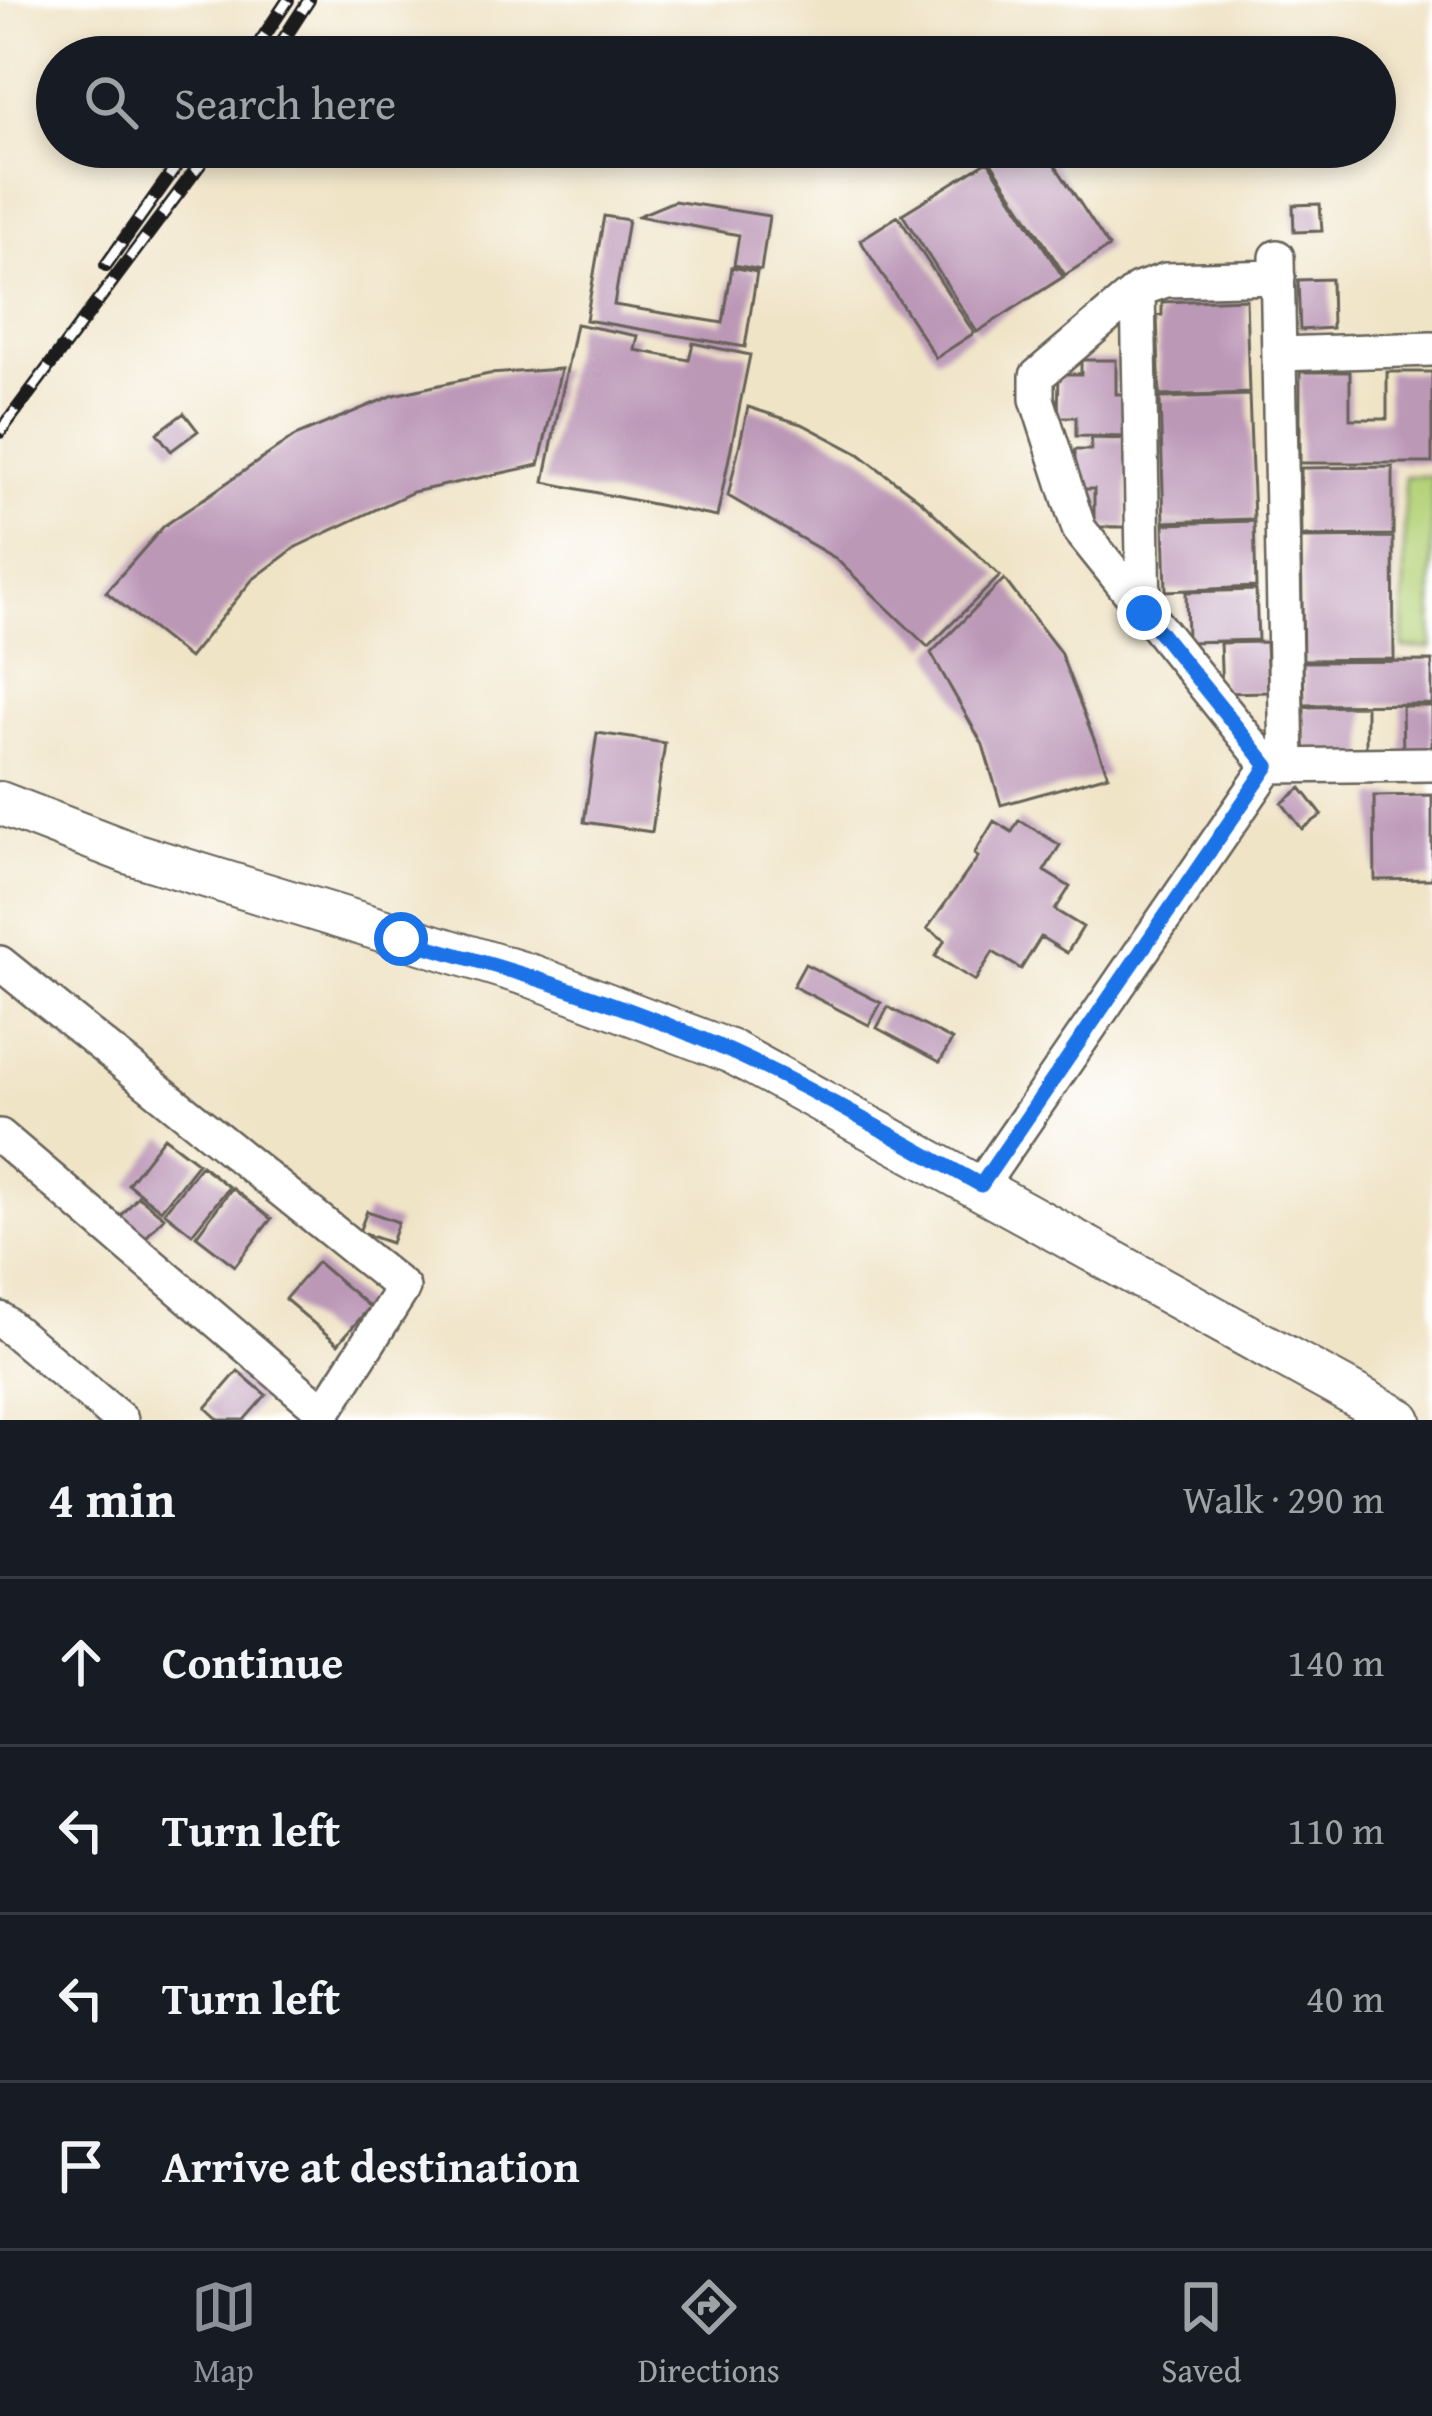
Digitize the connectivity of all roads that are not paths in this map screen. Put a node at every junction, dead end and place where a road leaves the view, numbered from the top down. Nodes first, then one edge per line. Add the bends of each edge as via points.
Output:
1 (1138, 290) junction
2 (1432, 349) edge
3 (1280, 354) junction
4 (1144, 613) junction
5 (1432, 764) edge
6 (1278, 765) junction
7 (0, 803) edge
8 (0, 963) edge
9 (0, 1136) edge
10 (981, 1185) junction
11 (0, 1319) edge
12 (322, 1416) edge
13 (121, 1420) edge
14 (1400, 1420) edge

1 - 3 street via 1278,267
1 - 4 street
1 - 4 street via 1044,369 1035,386 1079,529
2 - 3 street
3 - 6 street
4 - 6 street
5 - 6 street
6 - 10 street
7 - 10 street via 130,853 671,1026
8 - 12 street via 403,1288
9 - 12 street
10 - 14 street
11 - 13 street

